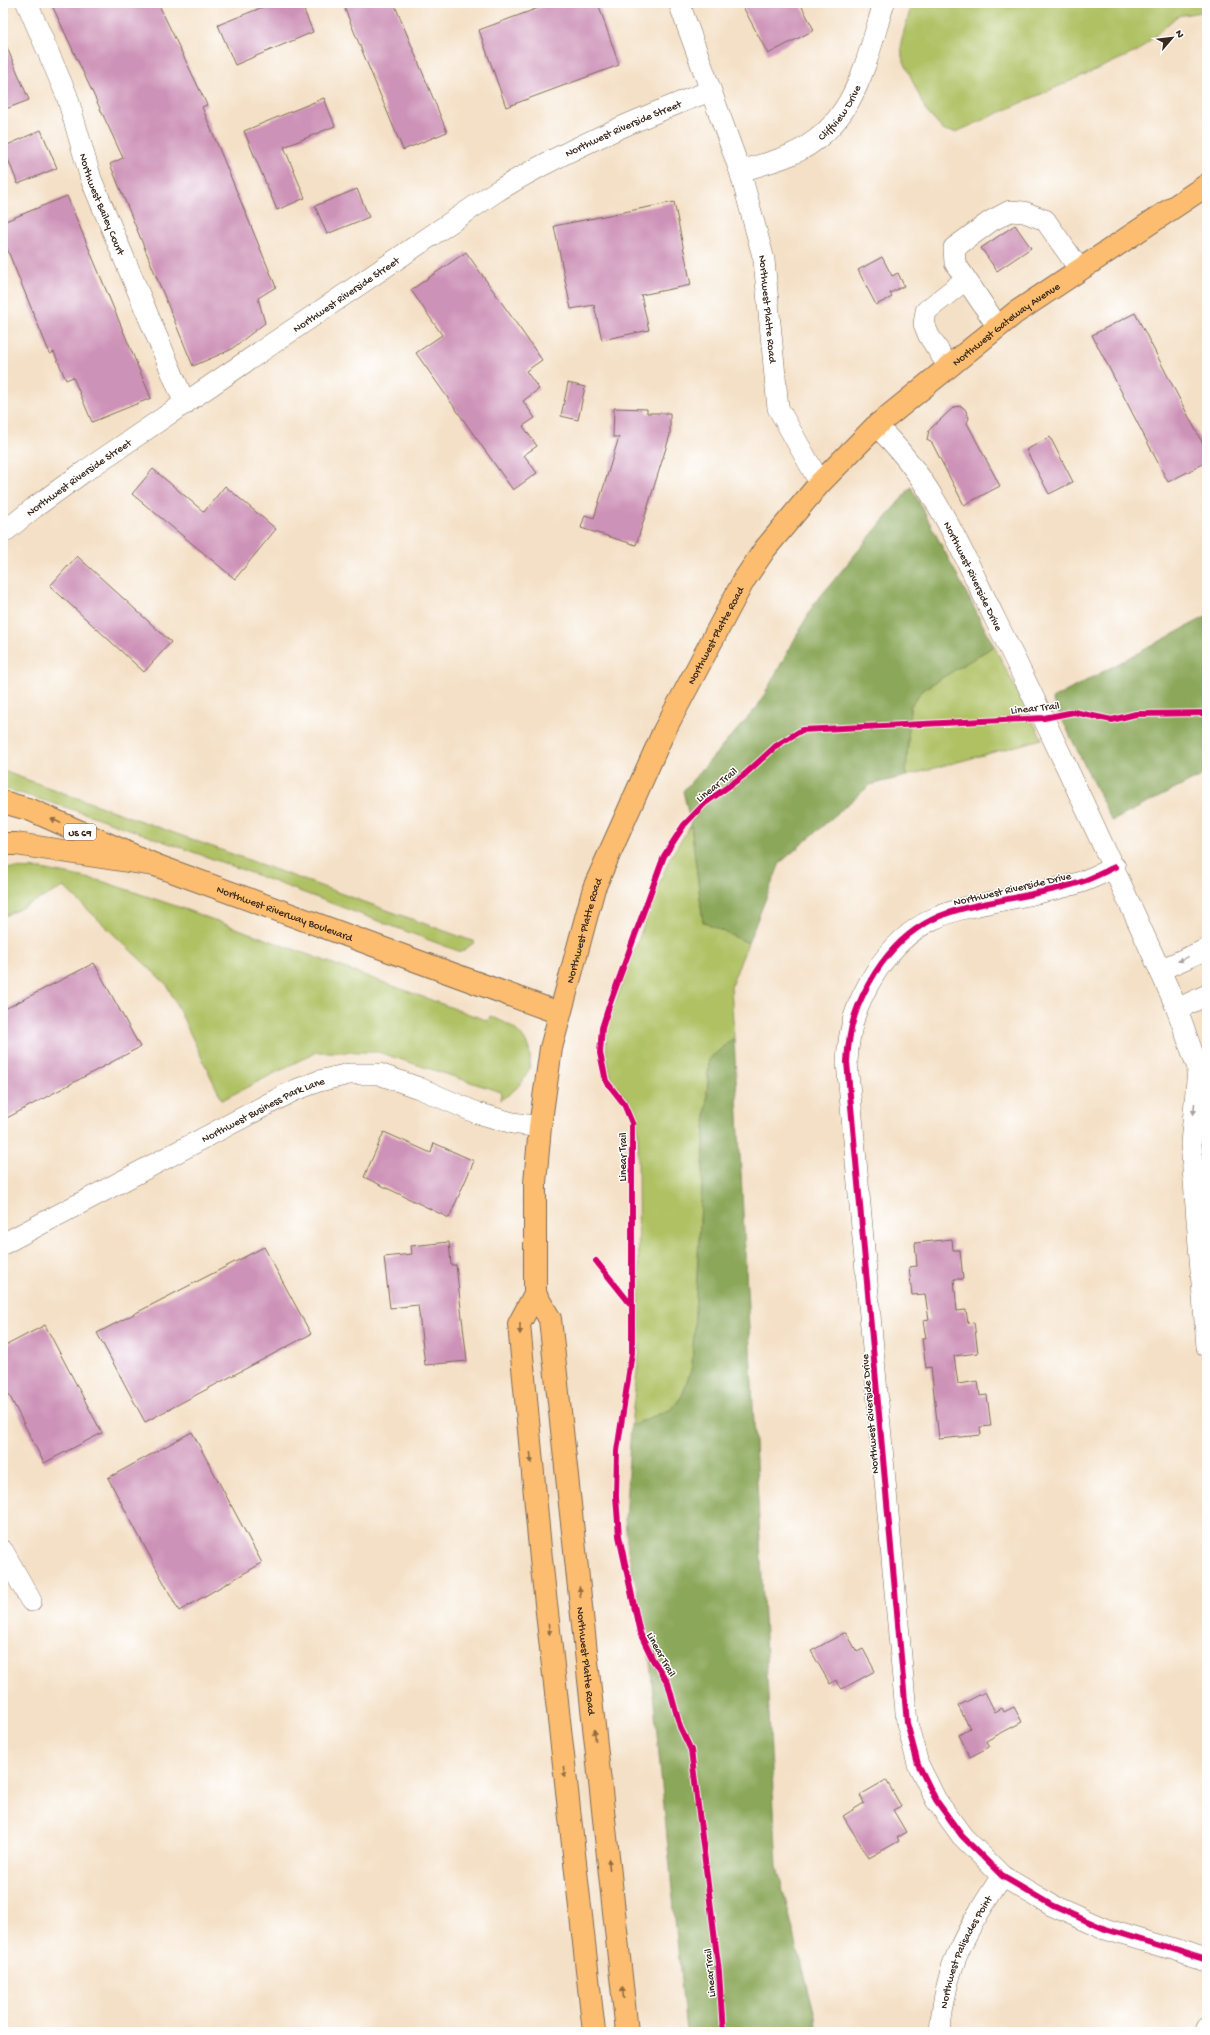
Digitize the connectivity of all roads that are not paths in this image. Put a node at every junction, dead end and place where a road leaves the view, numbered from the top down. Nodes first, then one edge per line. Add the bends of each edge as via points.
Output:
1 (27, 3) edge
2 (679, 3) edge
3 (884, 3) edge
4 (710, 91) junction
5 (740, 171) junction
6 (1207, 185) edge
7 (1080, 270) junction
8 (965, 280) junction
9 (998, 327) junction
10 (949, 367) junction
11 (185, 404) junction
12 (876, 426) junction
13 (820, 483) junction
14 (3, 533) edge
15 (3, 802) edge
16 (3, 844) edge
17 (156, 865) junction
18 (1115, 867) junction
19 (1207, 948) edge
20 (1160, 970) junction
21 (1207, 995) edge
22 (1177, 1009) junction
23 (559, 1012) junction
24 (1198, 1070) junction
25 (1207, 1089) edge
26 (540, 1127) junction
27 (3, 1244) edge
28 (1203, 1249) edge
29 (535, 1294) junction
30 (1207, 1347) edge
31 (3, 1551) edge
32 (31, 1601) dead end
33 (1002, 1876) junction
34 (1207, 1960) edge
35 (1207, 2028) edge
36 (594, 2032) edge
37 (628, 2032) edge
38 (940, 2032) edge
39 (1206, 2032) edge

1 - 11 street, Northwest Bailey Court via 67,96 91,178
2 - 4 street, Northwest Platte Road
3 - 5 street, Cliffview Drive via 861,76 848,106 818,139 790,155
4 - 5 street, Northwest Platte Road
4 - 11 street, Northwest Riverside Street via 590,142 527,173
5 - 13 street, Northwest Platte Road via 764,260 778,408
6 - 7 main road, Northwest Gateway Avenue
7 - 8 street via 1045,220 1024,212 1010,211 990,221 954,248 955,263
7 - 9 main road, Northwest Gateway Avenue
8 - 9 street
8 - 10 street via 926,311 924,324
9 - 10 main road, Northwest Gateway Avenue
10 - 12 main road, Northwest Gateway Avenue
11 - 14 street, Northwest Riverside Street via 85,471
12 - 13 main road, Northwest Gateway Avenue
12 - 18 street, Northwest Riverside Drive via 896,444 946,519
13 - 23 main road, Northwest Platte Road via 765,549 744,580 664,731 594,888
17 -> 15 main road, US 69 via 31,810
16 - 17 main road, Northwest Riverway Boulevard / US 69
17 - 23 main road, Northwest Riverway Boulevard / US 69
18 - 20 street, Northwest Riverside Drive
18 - 33 street, Northwest Riverside Drive via 1082,882 956,909 932,919 908,935 885,958 855,1012 849,1034 847,1062 906,1723 918,1764 936,1800 962,1836
19 -> 20 street
20 - 22 street, Northwest Riverside Drive
21 - 22 street
22 - 24 street, Northwest Riverside Drive
23 - 26 main road, Northwest Platte Road via 551,1048
24 - 25 street, Northwest Riverside Drive
24 -> 28 street via 1191,1143
26 - 27 street, Northwest Business Park Lane via 477,1113 420,1088 379,1074 349,1074 293,1090
26 - 29 main road, Northwest Platte Road via 535,1183
28 - 30 street
29 -> 36 main road, Northwest Platte Road via 519,1324 522,1371 568,1815
37 -> 29 main road, Northwest Platte Road via 550,1319
31 - 32 street
33 - 34 street, Northwest Riverside Drive via 1053,1906 1105,1929
33 - 38 street, Northwest Palisades Point via 964,1937 950,1971 942,2002
35 - 39 street

